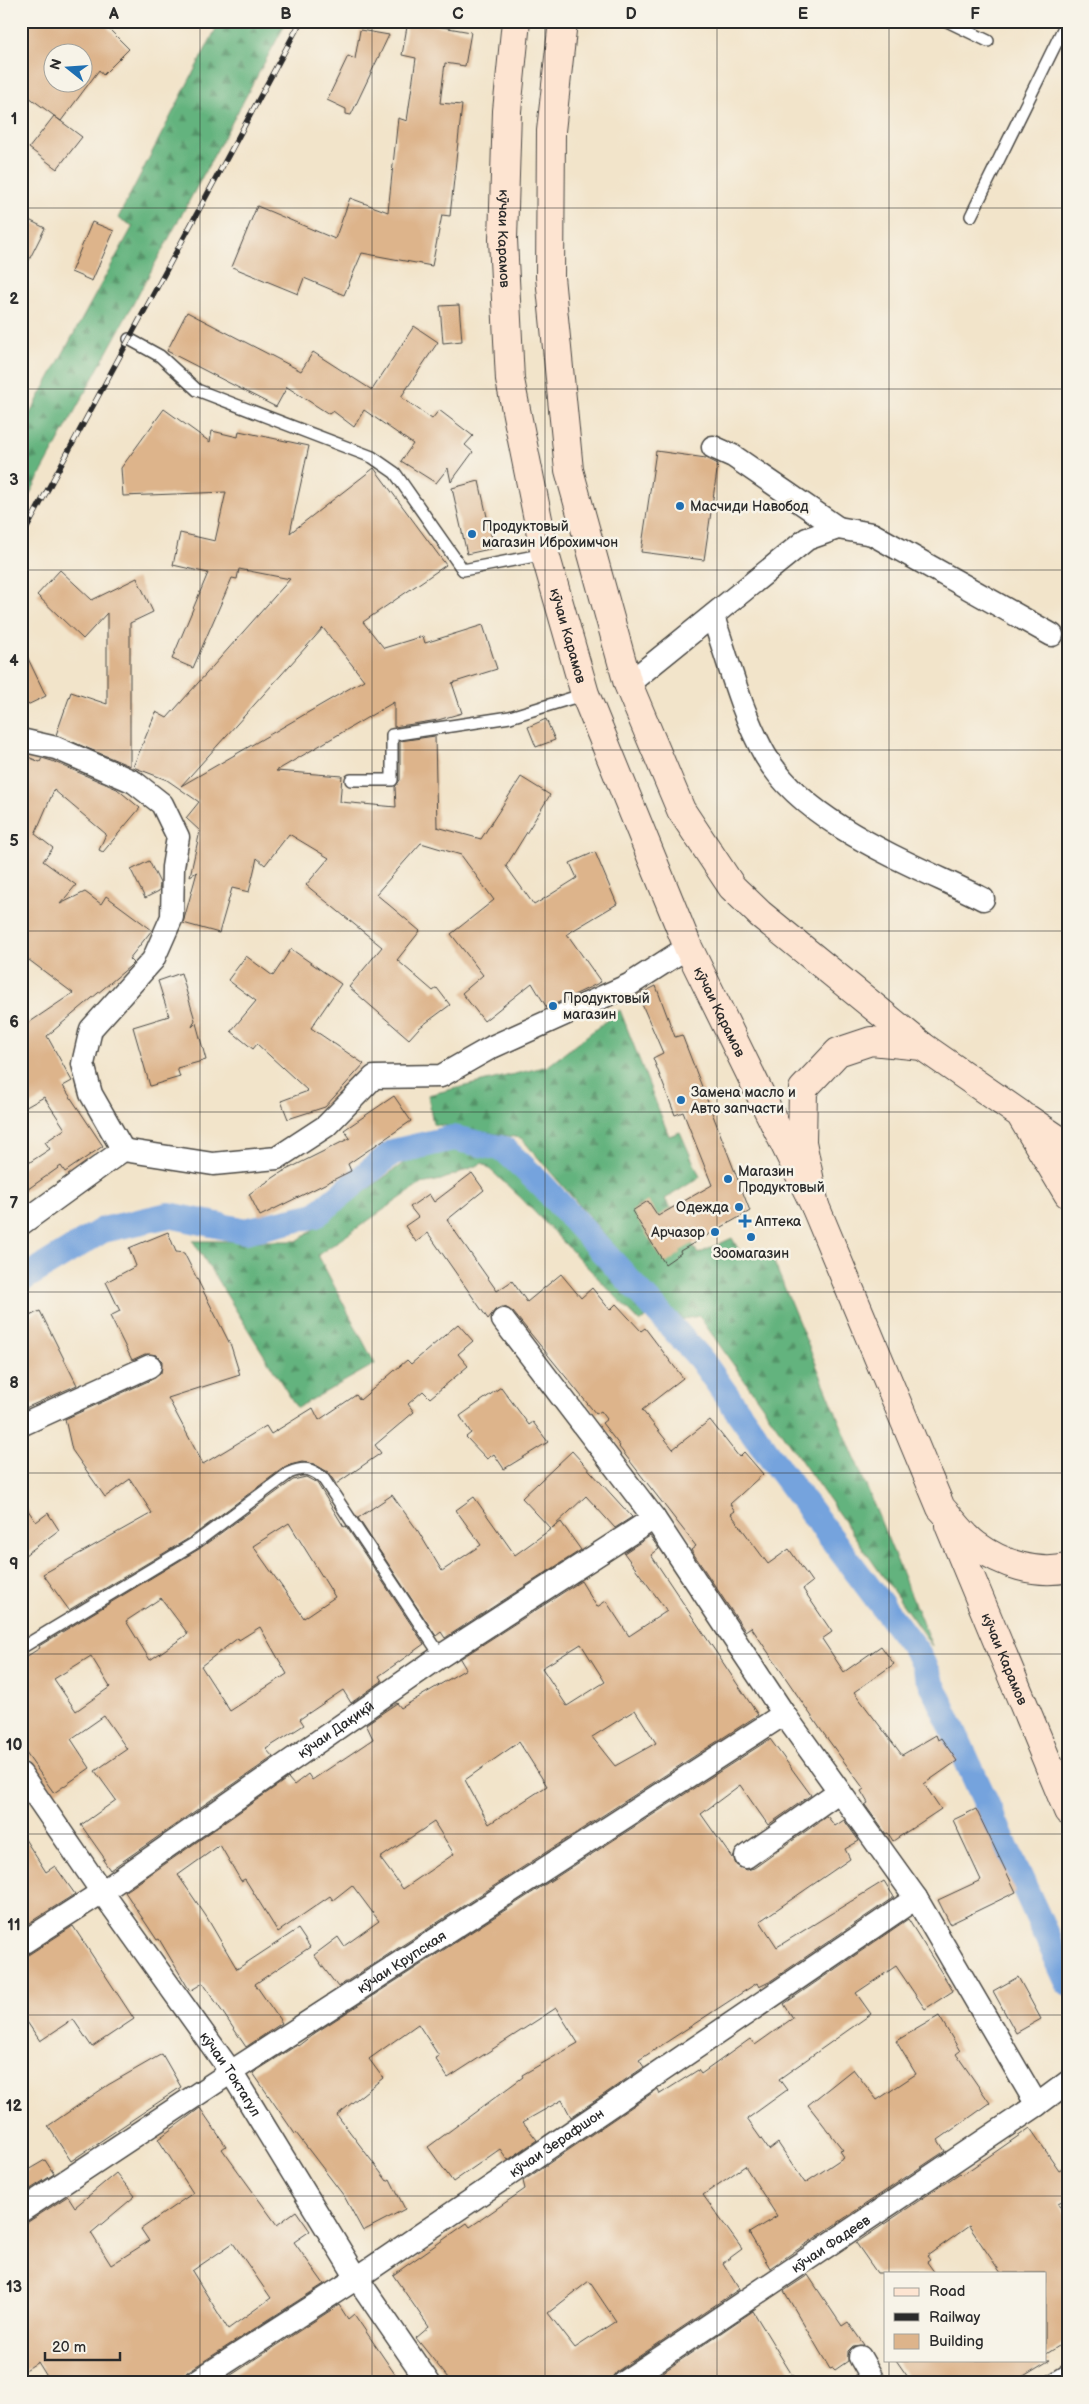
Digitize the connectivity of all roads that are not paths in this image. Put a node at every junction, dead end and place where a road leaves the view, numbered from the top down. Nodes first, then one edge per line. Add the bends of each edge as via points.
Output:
1 (516, 21) edge
2 (563, 21) edge
3 (947, 21) edge
4 (1068, 21) edge
5 (988, 41) dead end
6 (971, 216) dead end
7 (129, 339) dead end
8 (713, 447) dead end
9 (838, 528) junction
10 (545, 554) junction
11 (712, 617) junction
12 (1052, 636) dead end
13 (628, 684) junction
14 (585, 694) junction
15 (21, 740) edge
16 (351, 780) dead end
17 (983, 899) dead end
18 (688, 947) junction
19 (922, 1046) junction
20 (1020, 1114) junction
21 (1068, 1146) edge
22 (123, 1150) junction
23 (1068, 1194) edge
24 (815, 1206) junction
25 (21, 1224) edge
26 (503, 1320) dead end
27 (150, 1366) dead end
28 (21, 1425) edge
29 (941, 1508) junction
30 (654, 1518) junction
31 (1068, 1568) edge
32 (21, 1648) edge
33 (441, 1656) junction
34 (784, 1714) junction
35 (21, 1774) edge
36 (838, 1792) junction
37 (1068, 1811) edge
38 (746, 1857) dead end
39 (102, 1892) junction
40 (916, 1898) junction
41 (21, 1944) edge
42 (231, 2072) junction
43 (1068, 2082) edge
44 (1037, 2105) junction
45 (21, 2211) edge
46 (357, 2278) junction
47 (860, 2357) dead end
48 (1068, 2376) edge
49 (194, 2383) edge
50 (429, 2383) edge
51 (623, 2383) edge
52 (875, 2383) edge
53 (1057, 2383) edge

1 - 10 main road, кӯчаи Карамов via 507,111 503,239 510,380
2 - 13 main road, кӯчаи Карамов via 551,131 550,277 569,470
3 - 5 lane
4 - 6 lane
7 - 10 lane via 160,356 197,390 372,457 395,473 463,570
8 - 9 street via 733,456
9 - 11 street via 807,538
9 - 12 street via 872,534
10 - 14 main road, кӯчаи Карамов
11 - 13 street
11 - 17 street via 752,727 766,756 810,807 840,828
13 - 19 main road, кӯчаи Карамов via 681,810 732,887 760,914
14 - 16 lane via 510,717 392,734 392,780
14 - 18 main road, кӯчаи Карамов
15 - 22 street via 56,748 134,782 162,804 178,837 173,868 172,917 153,960 92,1029 83,1064 91,1094
18 - 22 street via 629,986 492,1047 441,1076 374,1077 326,1126 276,1158 213,1164
18 - 24 main road, кӯчаи Карамов
19 - 20 main road, кӯчаи Карамов
19 - 24 main road, кӯчаи Карамов via 871,1041 838,1052 803,1089 802,1142
20 - 21 main road
20 - 23 main road, кӯчаи Карамов
22 - 25 street
24 - 29 main road, кӯчаи Карамов
26 - 30 street
27 - 28 street
29 - 31 main road, кӯчаи Карамов via 975,1544 1007,1562 1034,1570
29 - 37 main road, кӯчаи Карамов
30 - 33 street, кӯчаи Дақиқӣ
30 - 34 street
32 - 33 lane via 196,1543 290,1473 302,1468 313,1470 323,1478
33 - 39 street, кӯчаи Дақиқӣ
34 - 36 street
34 - 42 street, кӯчаи Крупская
35 - 39 street, кӯчаи Токтагул
36 - 38 street
36 - 40 street
39 - 41 street, кӯчаи Дақиқӣ
39 - 42 street, кӯчаи Токтагул
40 - 44 street
40 - 46 street, кӯчаи Зерафшон
42 - 45 street, кӯчаи Крупская
42 - 46 street, кӯчаи Токтагул
43 - 44 street, кӯчаи Фадеев
44 - 51 street, кӯчаи Фадеев
46 - 49 street, кӯчаи Зерафшон
46 - 50 street, кӯчаи Токтагул
47 - 52 street
48 - 53 street

